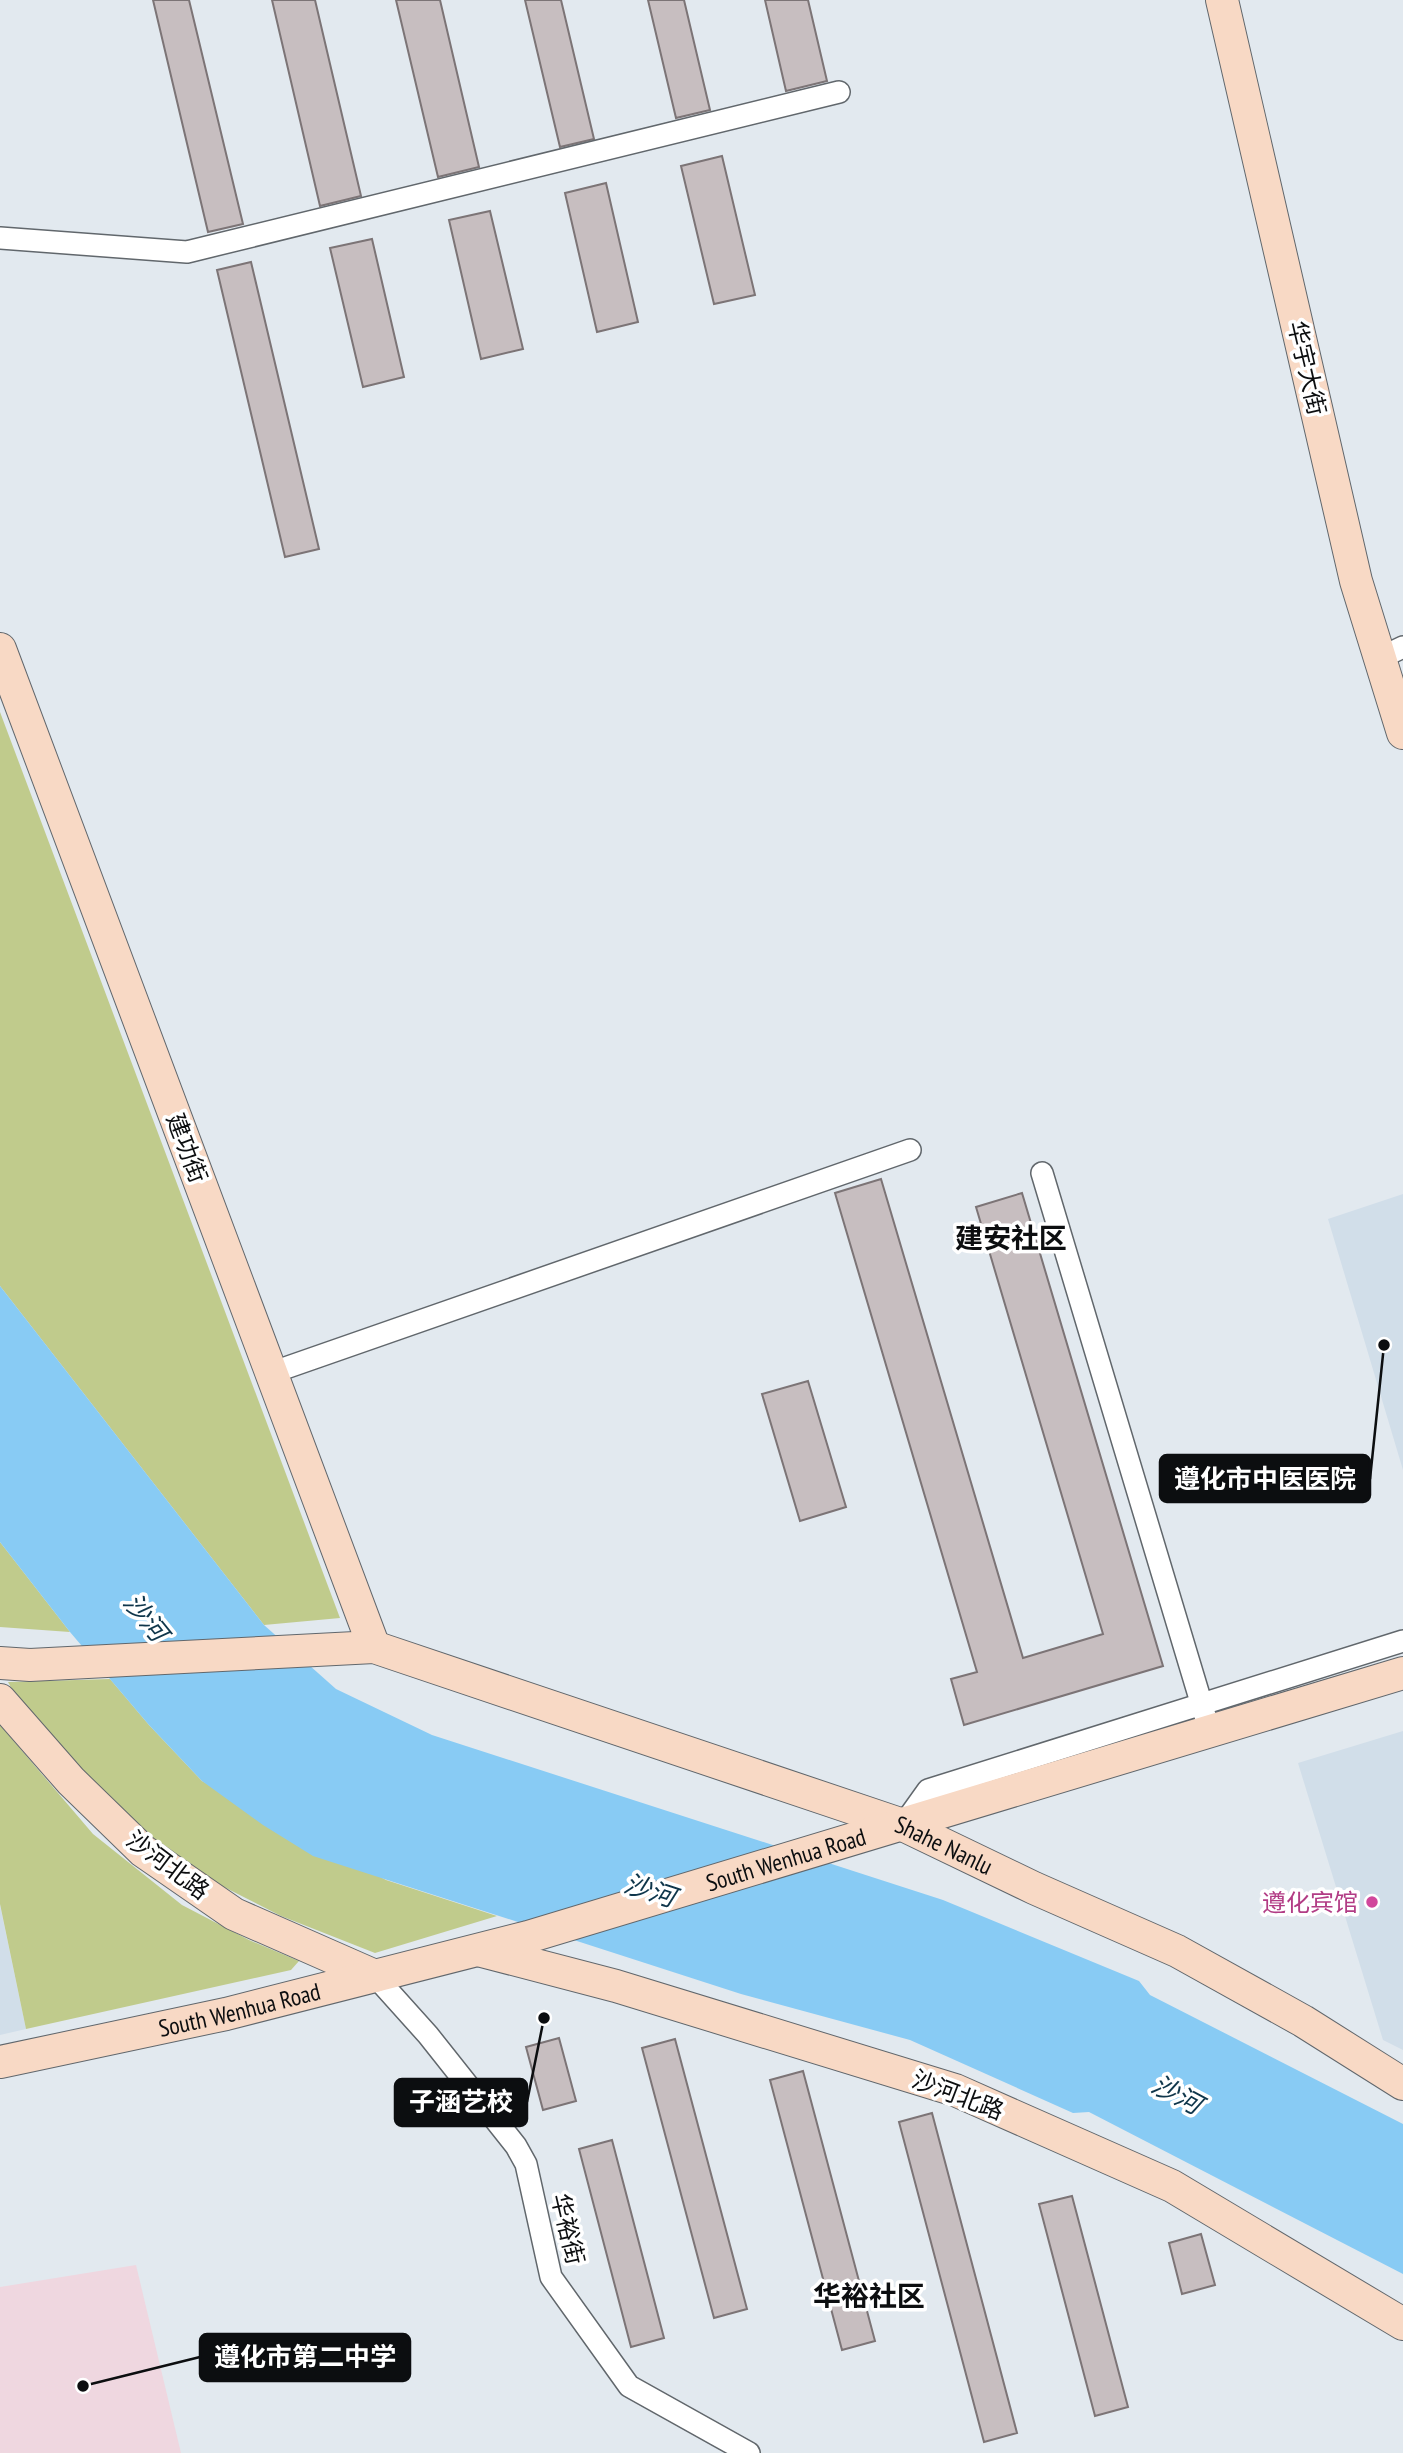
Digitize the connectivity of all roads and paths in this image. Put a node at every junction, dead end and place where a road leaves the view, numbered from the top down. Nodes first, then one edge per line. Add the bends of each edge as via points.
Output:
1 (1222, 0) edge
2 (839, 92) dead end
3 (0, 238) edge
4 (0, 649) edge
5 (1391, 652) edge
6 (1403, 733) edge
7 (910, 1150) dead end
8 (1042, 1173) dead end
9 (271, 1373) junction
10 (1403, 1641) edge
11 (374, 1647) junction
12 (15, 1664) edge
13 (1403, 1673) edge
14 (0, 1700) edge
15 (1210, 1732) junction
16 (903, 1825) junction
17 (478, 1950) junction
18 (375, 1976) junction
19 (0, 2062) edge
20 (1403, 2084) edge
21 (1403, 2324) edge
22 (749, 2453) edge

1 - 5 street, 华宇大街 via 1356,581
2 - 3 street via 187,252
4 - 9 street, 建功街
5 - 6 street, 华宇大街
7 - 9 street
8 - 15 street
9 - 11 street, 建功街
10 - 16 street via 928,1790
11 - 12 street
11 - 16 street, Shahe Nanlu
13 - 15 street, South Wenhua Road
14 - 18 street, 沙河北路 via 71,1781 143,1851 234,1914
15 - 16 street, South Wenhua Road
16 - 17 street, South Wenhua Road
16 - 20 street, Shahe Nanlu via 1177,1951 1303,2021
17 - 18 street, South Wenhua Road
17 - 21 street, 沙河北路 via 616,1986 955,2090 1172,2186
18 - 19 street, South Wenhua Road via 226,2014
18 - 22 street, 华裕街 via 516,2146 526,2164 551,2277 629,2386

